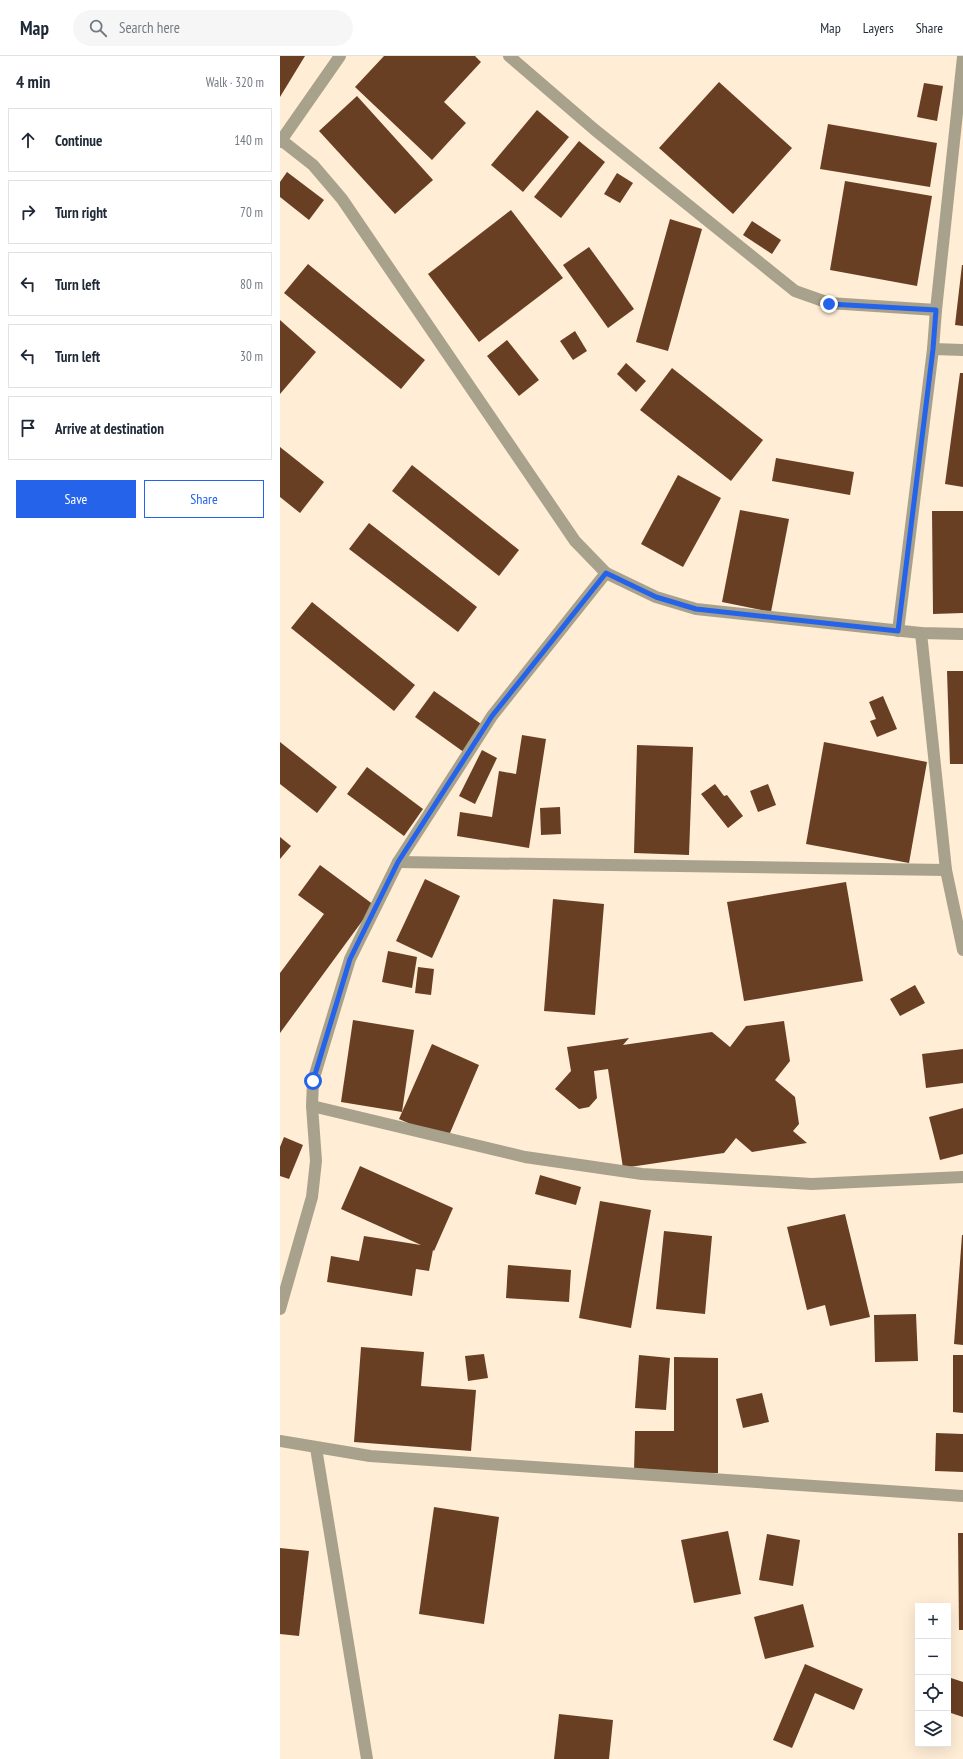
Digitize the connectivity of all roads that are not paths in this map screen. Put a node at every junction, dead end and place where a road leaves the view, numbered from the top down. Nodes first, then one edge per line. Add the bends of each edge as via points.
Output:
1 (340, 56) edge
2 (509, 56) edge
3 (962, 57) edge
4 (280, 140) edge
5 (936, 310) junction
6 (933, 349) junction
7 (963, 350) edge
8 (606, 573) junction
9 (898, 631) junction
10 (921, 633) junction
11 (963, 634) edge
12 (398, 862) junction
13 (946, 870) junction
14 (963, 950) edge
15 (312, 1106) junction
16 (963, 1177) edge
17 (280, 1309) edge
18 (280, 1441) edge
19 (316, 1448) junction
20 (963, 1496) edge
21 (367, 1759) edge

1 - 4 street
2 - 5 street via 595,130 794,291 829,304
3 - 5 street
4 - 8 street via 313,164 342,199 575,541
5 - 6 street
6 - 7 street
6 - 9 street
8 - 9 street via 656,597 696,609
8 - 12 street via 492,716
9 - 10 street
10 - 11 street
10 - 13 street
12 - 13 street
12 - 15 street via 350,959 313,1081
13 - 14 street
15 - 16 street via 525,1157 642,1174 812,1184
15 - 17 street via 316,1161 312,1197
18 - 19 street
19 - 20 street via 378,1457
19 - 21 street

